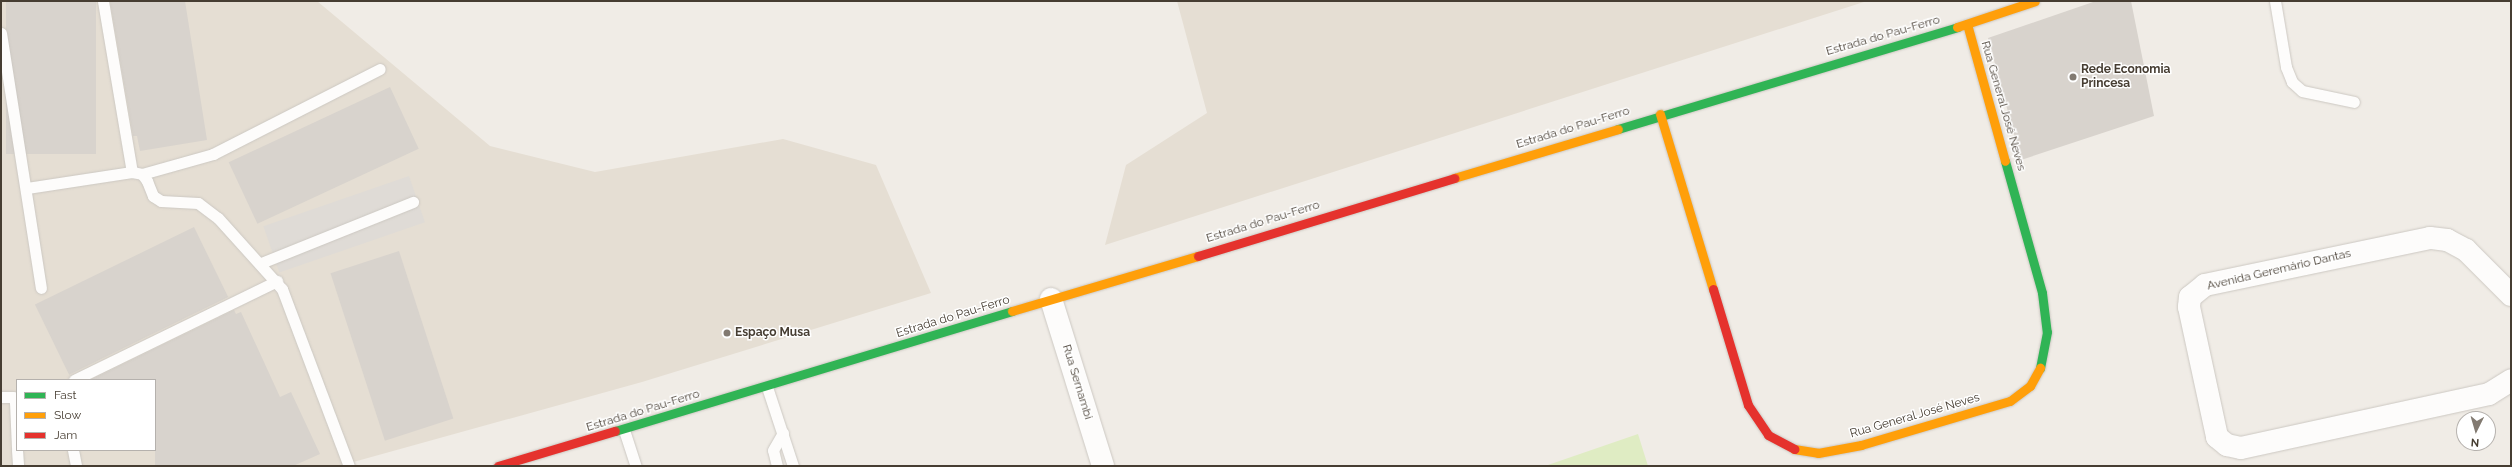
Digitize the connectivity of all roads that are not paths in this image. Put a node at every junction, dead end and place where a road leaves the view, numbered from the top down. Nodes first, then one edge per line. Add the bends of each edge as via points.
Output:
1 (103, 1) edge
2 (2034, 1) edge
3 (2275, 1) edge
4 (1967, 24) junction
5 (1, 33) edge
6 (380, 69) dead end
7 (2354, 102) dead end
8 (1660, 114) junction
9 (137, 173) junction
10 (27, 188) junction
11 (413, 202) dead end
12 (261, 263) junction
13 (277, 281) junction
14 (41, 288) dead end
15 (2511, 295) edge
16 (1051, 299) junction
17 (76, 379) edge
18 (2511, 380) edge
19 (767, 386) junction
20 (1, 397) edge
21 (16, 426) edge
22 (624, 430) junction
23 (783, 433) junction
24 (17, 451) edge
25 (73, 451) edge
26 (18, 466) edge
27 (76, 466) edge
28 (349, 466) edge
29 (498, 466) edge
30 (636, 466) edge
31 (777, 466) edge
32 (793, 466) edge
33 (1103, 466) edge

1 - 9 lane
2 - 4 main road, Estrada do Pau-Ferro
3 - 7 lane via 2286,67 2292,82 2302,91
4 - 8 main road, Estrada do Pau-Ferro
4 - 8 main road, Rua General José Neves via 2042,293 2047,332 2043,362 2030,386 2010,401 1891,436 1818,453 1788,448 1768,434 1748,405
5 - 10 lane
6 - 9 lane via 213,154
8 - 16 main road, Estrada do Pau-Ferro
9 - 10 lane
9 - 12 lane via 148,181 153,196 161,201 198,203 218,218
10 - 14 lane
11 - 12 lane
12 - 13 lane
13 - 17 lane
13 - 28 lane
15 - 18 street, Avenida Geremário Dantas via 2466,250 2447,240 2430,238 2205,285 2190,297 2189,307 2217,437 2234,447 2256,447 2488,394
16 - 19 main road, Estrada do Pau-Ferro
16 - 33 street, Rua Sernambi
19 - 22 main road, Estrada do Pau-Ferro
19 - 23 lane
20 - 21 lane via 13,397
22 - 29 main road, Estrada do Pau-Ferro
22 - 30 lane
23 - 31 lane via 773,450
23 - 32 lane
24 - 26 lane
25 - 27 lane

